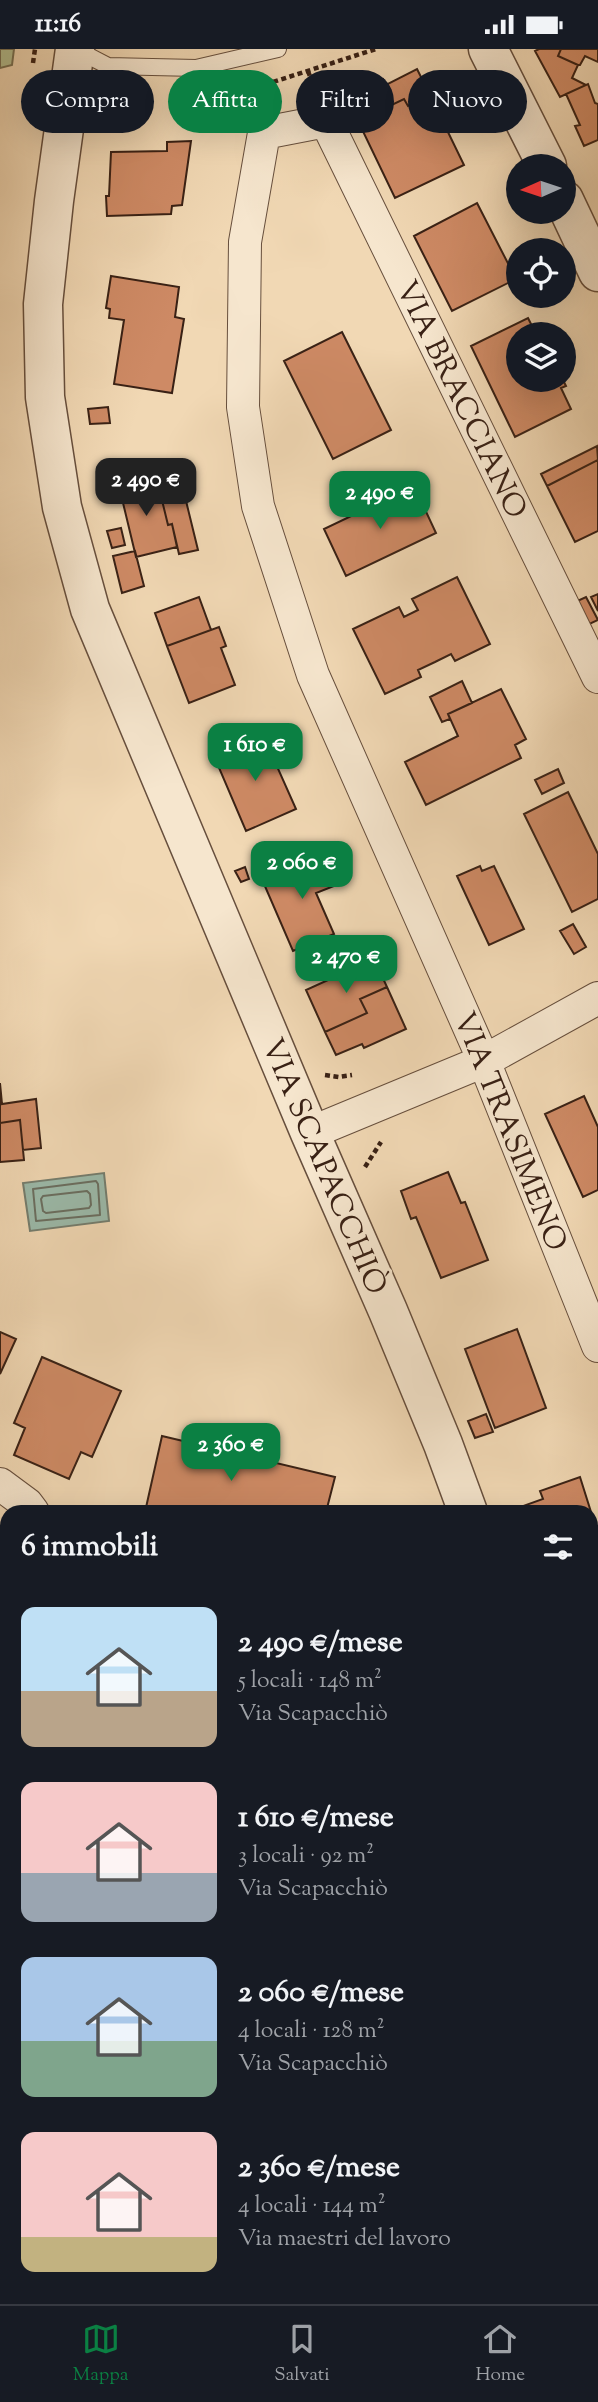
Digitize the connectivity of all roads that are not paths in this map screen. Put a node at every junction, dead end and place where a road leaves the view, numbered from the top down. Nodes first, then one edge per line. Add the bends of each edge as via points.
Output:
1 (75, 49) edge
2 (278, 49) edge
3 (488, 49) edge
4 (296, 126) edge
5 (332, 133) edge
6 (541, 154) edge
7 (575, 224) edge
8 (598, 272) edge
9 (598, 677) edge
10 (598, 998) edge
11 (484, 1061) junction
12 (310, 1133) junction
13 (598, 1346) edge
14 (0, 1484) edge
15 (28, 1505) edge
16 (465, 1505) edge

1 - 2 lane via 108,66 196,68
1 - 12 street, VIA SCAPACCHIÒ via 43,304 45,397 62,507 90,609
3 - 6 street
4 - 11 street, VIA TRASIMENO via 264,132 245,242 243,407 258,506 313,675
5 - 9 street, VIA BRACCIANO
7 - 8 street
10 - 11 street
11 - 12 street
11 - 13 street, VIA TRASIMENO
12 - 16 street, VIA SCAPACCHIÒ
14 - 15 street

